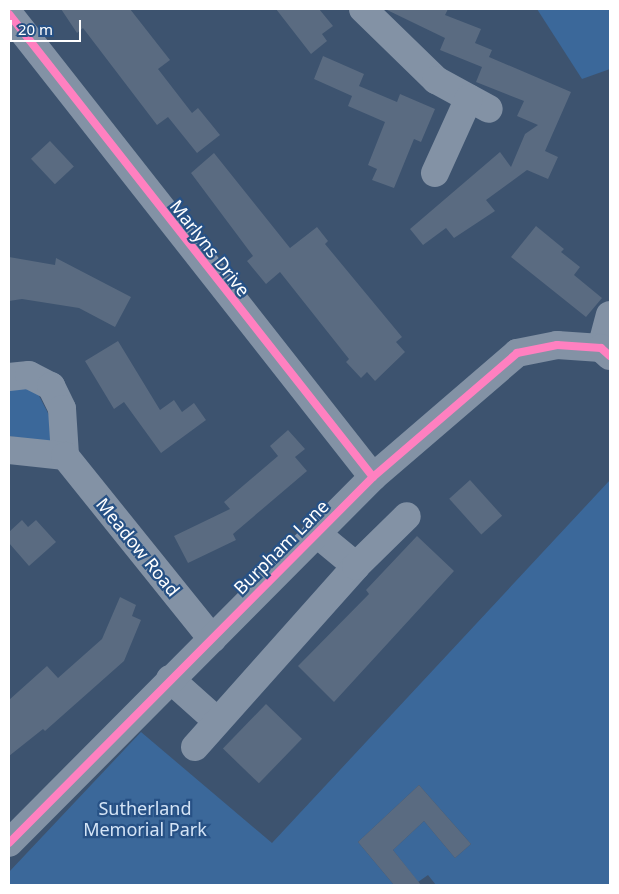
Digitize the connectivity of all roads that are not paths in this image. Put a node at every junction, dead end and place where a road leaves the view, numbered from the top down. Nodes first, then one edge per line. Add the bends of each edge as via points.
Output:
1 (363, 9) edge
2 (9, 14) edge
3 (16, 41) edge
4 (435, 173) dead end
5 (610, 315) edge
6 (606, 352) edge
7 (9, 377) edge
8 (9, 450) edge
9 (65, 456) junction
10 (373, 477) junction
11 (407, 516) dead end
12 (316, 533) junction
13 (356, 566) junction
14 (212, 639) junction
15 (170, 679) junction
16 (216, 721) junction
17 (195, 747) dead end
18 (9, 843) edge

1 - 4 street via 436,80 479,104
2 - 3 street, Marlyns Drive
3 - 10 street, Marlyns Drive
5 - 6 street
6 - 10 street, Burpham Lane via 557,346 517,352
7 - 9 street via 30,374 42,378 59,396
8 - 9 street
9 - 14 street, Meadow Road
10 - 12 street, Burpham Lane
11 - 13 street
12 - 13 street
12 - 14 street, Burpham Lane
13 - 16 street
14 - 15 street, Burpham Lane
15 - 16 street
15 - 18 street, Burpham Lane
16 - 17 street

